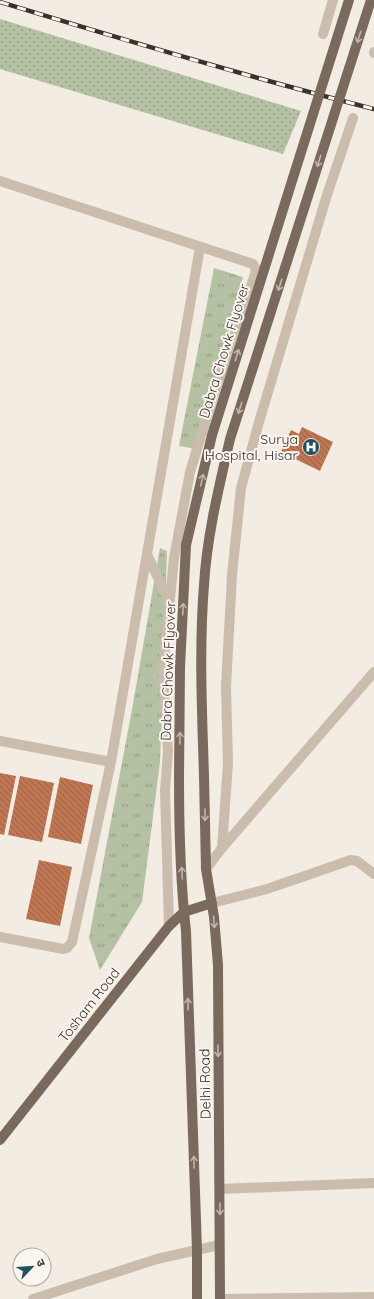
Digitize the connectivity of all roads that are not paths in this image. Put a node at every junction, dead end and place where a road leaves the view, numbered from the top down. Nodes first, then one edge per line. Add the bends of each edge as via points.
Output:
1 (333, 0) edge
2 (349, 0) edge
3 (371, 0) edge
4 (323, 34) dead end
5 (353, 118) dead end
6 (0, 181) edge
7 (200, 247) junction
8 (147, 554) junction
9 (170, 604) junction
10 (374, 672) edge
11 (0, 741) edge
12 (111, 762) junction
13 (222, 848) junction
14 (206, 869) junction
15 (374, 874) edge
16 (212, 903) junction
17 (184, 912) junction
18 (169, 926) junction
19 (0, 937) edge
20 (0, 1140) edge
21 (374, 1183) edge
22 (220, 1189) junction
23 (219, 1245) junction
24 (197, 1250) junction
25 (374, 1297) edge
26 (33, 1299) edge
27 (197, 1299) edge
28 (220, 1299) edge

1 - 4 street
17 -> 2 main road, Dabra Chowk Flyover, bridge via 179,778 180,667 186,545 212,435
3 -> 14 main road, bridge via 230,439 218,487 204,584 201,669
5 - 13 street via 326,198 241,488 232,575 226,687 228,763
6 - 7 street
7 - 8 street
7 - 9 street via 253,264 256,271 190,472 174,558
8 - 9 street
8 - 12 street
9 - 18 street via 163,669 168,751 164,791
10 - 13 street
11 - 12 street
12 - 19 street via 72,942 63,949
13 - 14 street
14 - 16 main road, Delhi Road
15 - 16 street via 357,861 351,860 267,889
16 - 17 main road, Tosham Road
16 -> 22 main road, Delhi Road via 218,965
17 - 18 main road, Tosham Road
24 -> 17 main road, Delhi Road
18 - 20 main road, Tosham Road
21 - 22 street
22 -> 23 main road, Delhi Road
23 - 24 street
23 - 28 main road, Delhi Road
24 - 26 street via 157,1259
24 - 27 main road, Delhi Road
25 - 28 street

